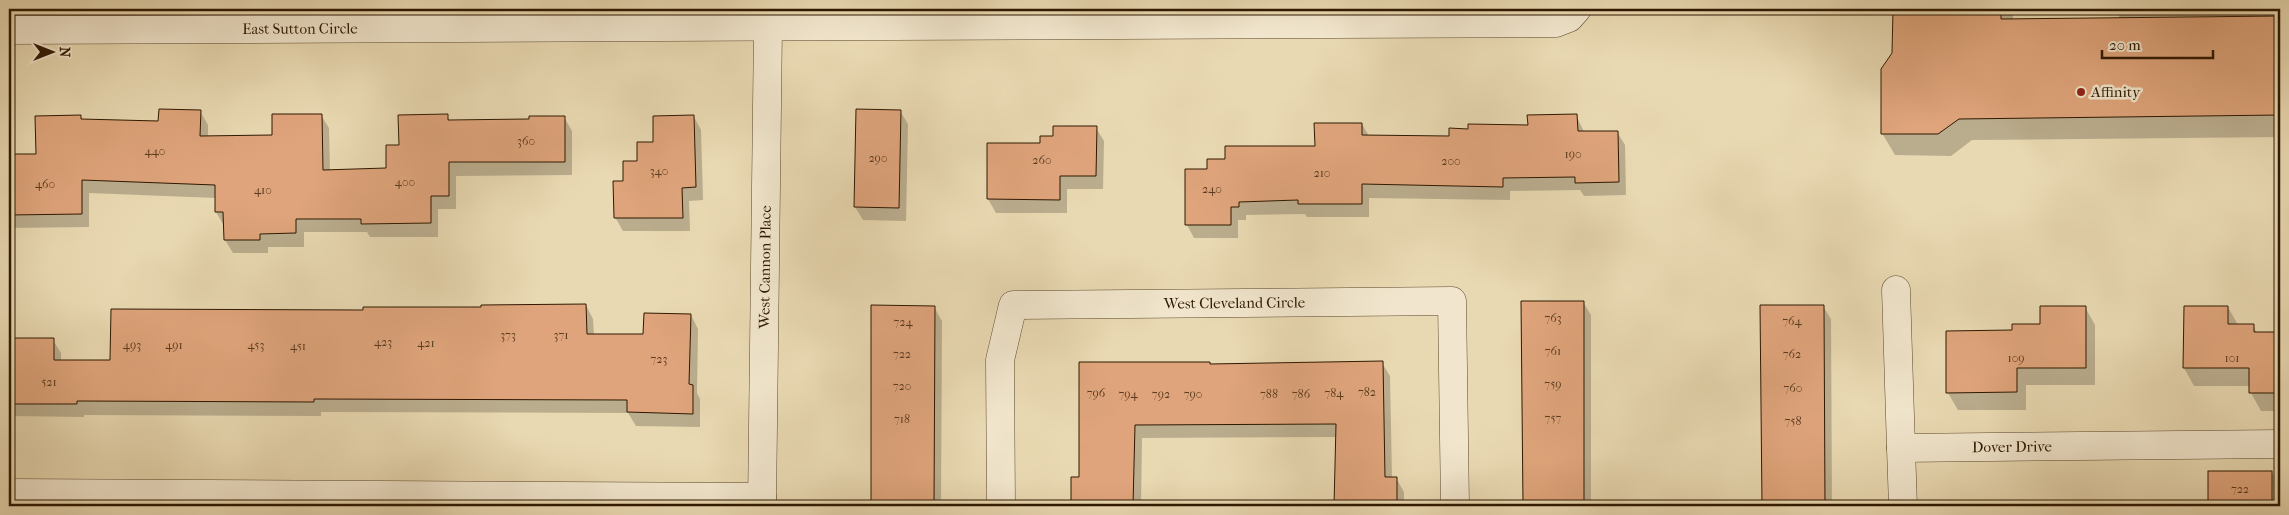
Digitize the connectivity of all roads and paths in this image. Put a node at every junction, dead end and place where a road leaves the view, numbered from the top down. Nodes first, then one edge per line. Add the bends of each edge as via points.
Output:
1 (1577, 9) edge
2 (636, 18) edge
3 (768, 27) junction
4 (9, 30) edge
5 (1896, 290) dead end
6 (2280, 444) edge
7 (1900, 448) junction
8 (9, 493) edge
9 (762, 502) edge
10 (1001, 506) edge
11 (1456, 506) edge
12 (1903, 506) edge

1 - 3 street, East Sutton Circle via 1569,18 1556,23
2 - 3 street, East Sutton Circle
2 - 4 street, East Sutton Circle
3 - 9 street, West Cannon Place
5 - 7 street
6 - 7 street, Dover Drive
7 - 12 street
8 - 9 street
10 - 11 street, West Cleveland Circle via 1000,360 1013,306 1452,301

